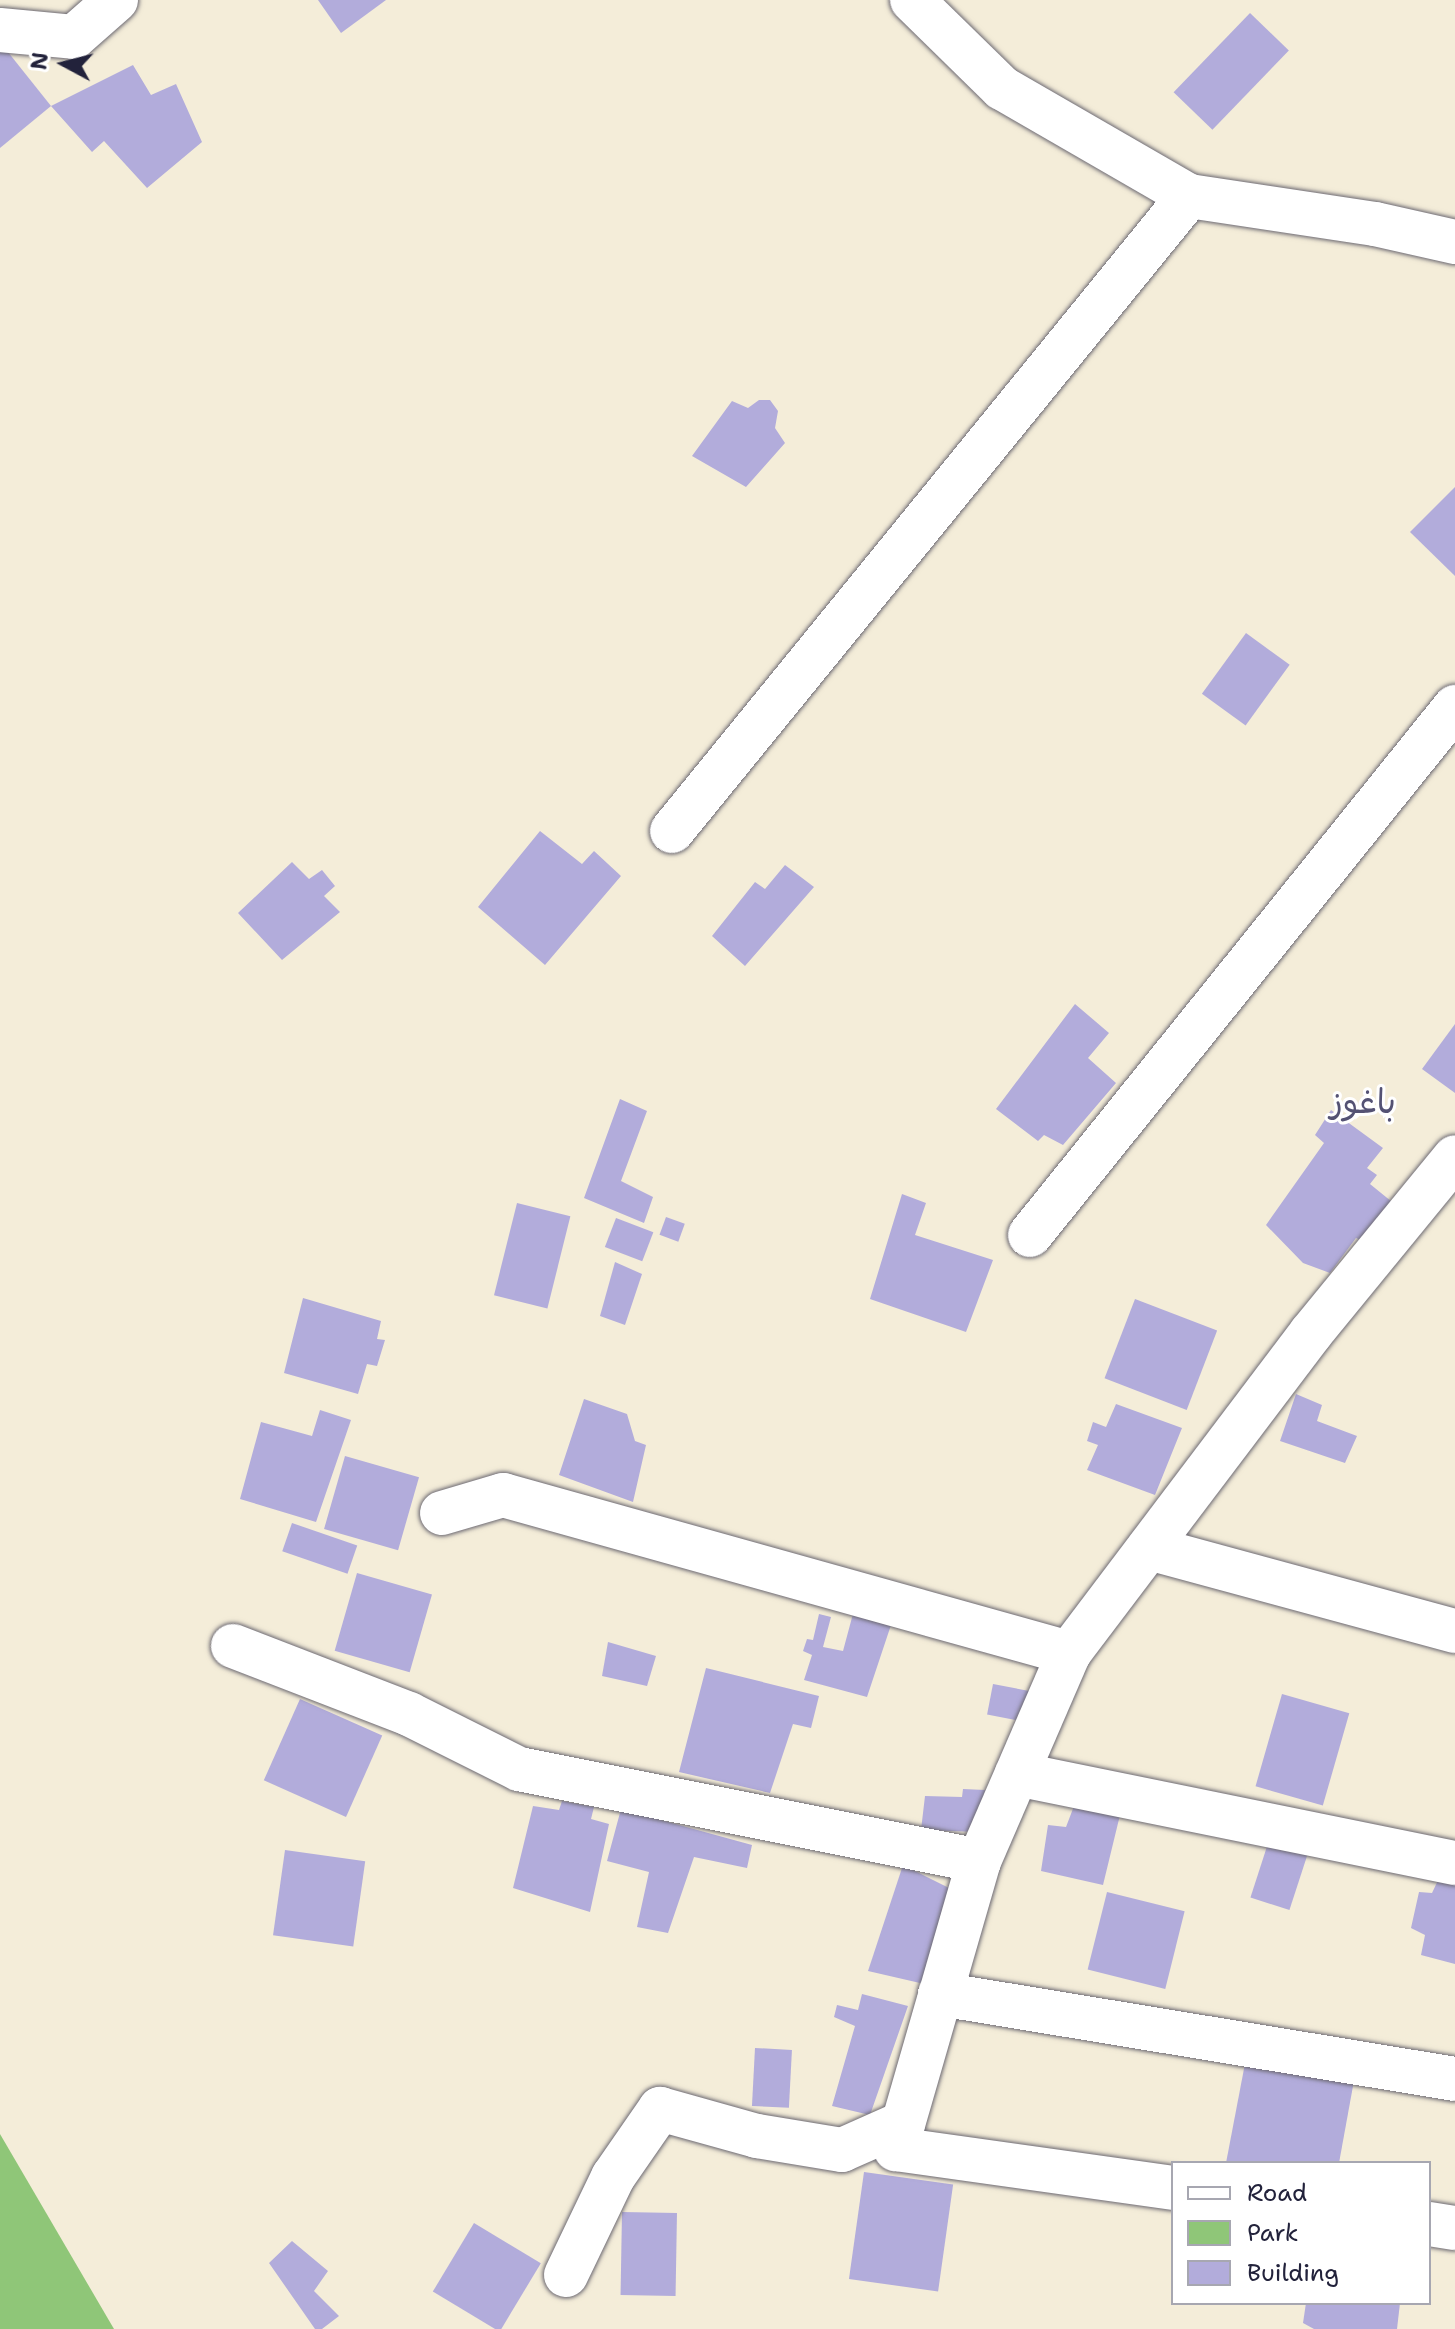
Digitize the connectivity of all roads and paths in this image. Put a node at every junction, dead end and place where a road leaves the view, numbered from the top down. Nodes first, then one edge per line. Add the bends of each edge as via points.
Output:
1 (116, 0) edge
2 (912, 0) edge
3 (0, 30) edge
4 (1189, 196) junction
5 (1455, 242) edge
6 (1455, 707) edge
7 (672, 831) dead end
8 (1455, 1157) edge
9 (1030, 1235) dead end
10 (442, 1513) dead end
11 (1149, 1548) junction
12 (1455, 1631) edge
13 (233, 1646) dead end
14 (1069, 1653) junction
15 (1017, 1774) junction
16 (979, 1861) junction
17 (1455, 1863) edge
18 (940, 1994) junction
19 (1455, 2079) edge
20 (903, 2123) junction
21 (1171, 2188) edge
22 (1431, 2224) edge
23 (1455, 2228) edge
24 (566, 2275) dead end

1 - 3 street via 74,37
2 - 4 street via 1002,88
4 - 5 street via 1375,224
4 - 7 street
6 - 9 street
8 - 11 street via 1311,1333
10 - 14 street via 503,1495
11 - 12 street
11 - 14 street
13 - 16 street via 409,1714 519,1769
14 - 15 street
15 - 16 street
15 - 17 street
16 - 18 street
18 - 19 street
18 - 20 street
20 - 21 street via 896,2149
20 - 24 street via 842,2150 757,2136 660,2109 613,2177
22 - 23 street

